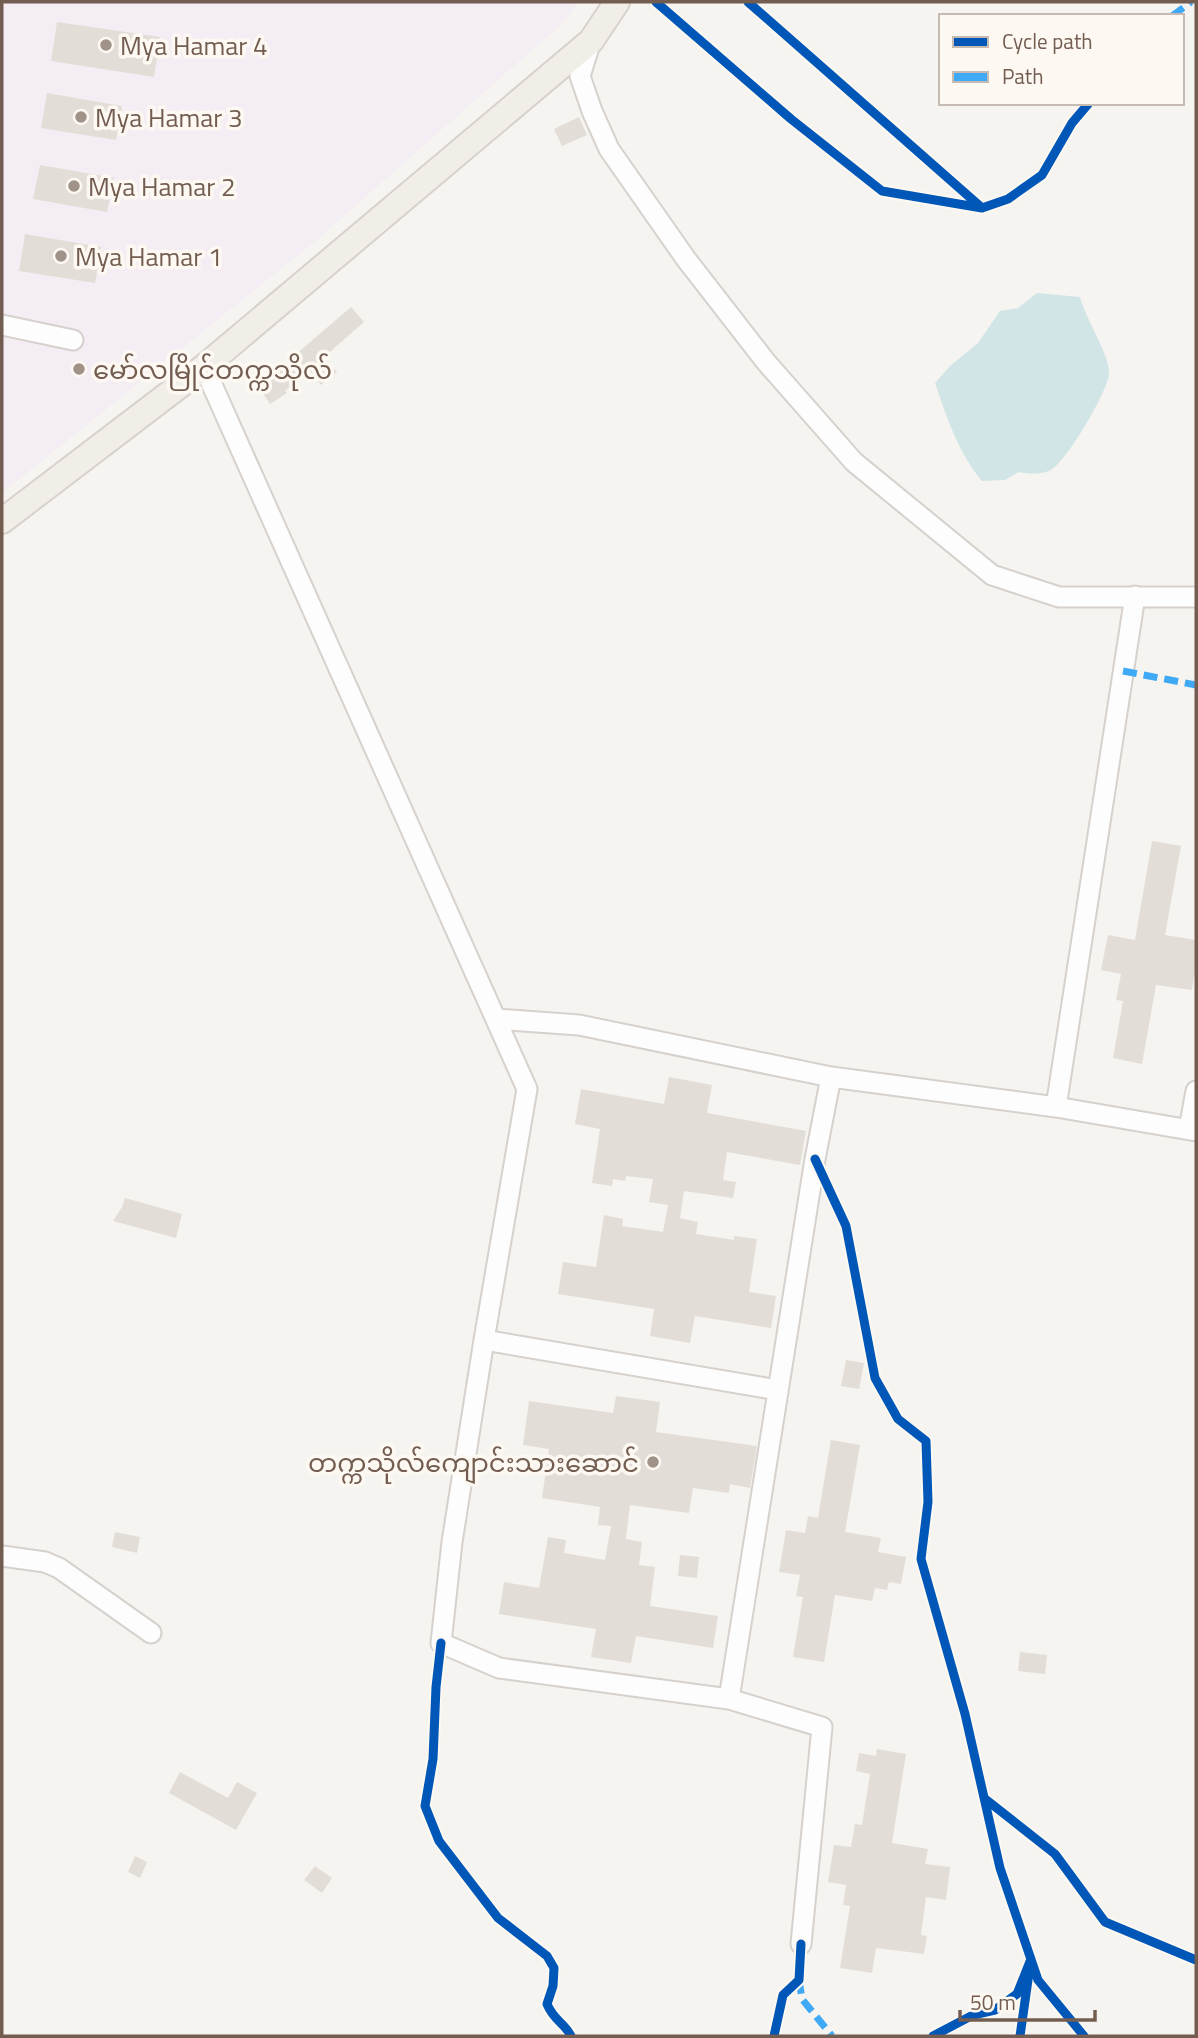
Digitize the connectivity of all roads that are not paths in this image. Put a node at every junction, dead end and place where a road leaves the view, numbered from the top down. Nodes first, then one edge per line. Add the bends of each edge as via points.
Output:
1 (617, 2) edge
2 (591, 41) junction
3 (2, 325) edge
4 (73, 340) dead end
5 (204, 368) junction
6 (2, 521) edge
7 (1135, 596) junction
8 (1196, 597) edge
9 (496, 1019) junction
10 (831, 1077) junction
11 (1196, 1091) edge
12 (1056, 1107) junction
13 (1193, 1130) edge
14 (484, 1340) junction
15 (778, 1390) junction
16 (2, 1556) edge
17 (151, 1633) dead end
18 (729, 1699) junction
19 (801, 1944) dead end

1 - 2 main road
2 - 5 main road
2 - 7 street via 580,76 609,149 766,362 854,462 992,575 1059,597
3 - 4 street
5 - 6 main road
5 - 9 street
7 - 8 street
7 - 12 street
9 - 10 street via 579,1025
9 - 14 street via 527,1088
10 - 12 street
10 - 15 street
11 - 13 street
12 - 13 street
14 - 15 street
14 - 18 street via 441,1643 499,1668
15 - 18 street
16 - 17 street via 59,1568
18 - 19 street via 822,1727

